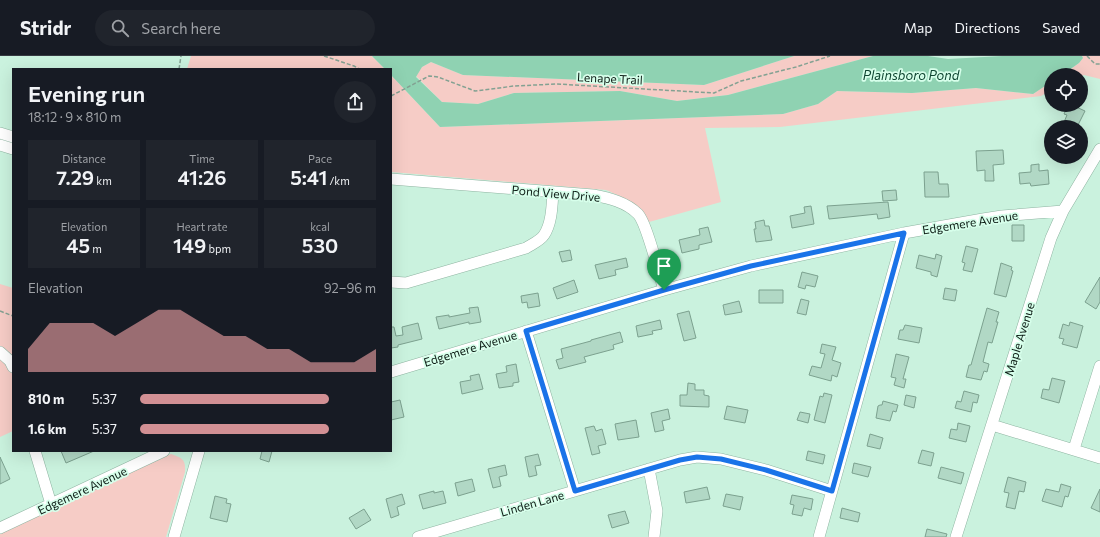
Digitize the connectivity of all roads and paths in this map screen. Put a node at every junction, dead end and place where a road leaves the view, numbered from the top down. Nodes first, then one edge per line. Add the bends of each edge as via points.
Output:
1 (181, 56) edge
2 (324, 56) edge
3 (830, 56) edge
4 (1087, 56) edge
5 (1100, 64) edge
6 (179, 68) edge
7 (357, 68) edge
8 (392, 95) edge
9 (0, 133) edge
10 (12, 137) edge
11 (0, 145) edge
12 (12, 149) edge
13 (1100, 149) edge
14 (392, 179) edge
15 (553, 192) junction
16 (1063, 211) junction
17 (904, 233) junction
18 (392, 282) edge
19 (664, 290) junction
20 (0, 310) edge
21 (12, 316) edge
22 (526, 331) junction
23 (0, 352) edge
24 (12, 365) edge
25 (1100, 366) edge
26 (392, 372) edge
27 (992, 425) junction
28 (1074, 449) junction
29 (35, 452) edge
30 (162, 452) edge
31 (199, 452) edge
32 (1100, 458) edge
33 (649, 469) junction
34 (575, 491) junction
35 (832, 491) junction
36 (51, 504) junction
37 (0, 528) edge
38 (174, 537) edge
39 (418, 537) edge
40 (654, 537) edge
41 (819, 537) edge
42 (956, 537) edge

1 - 6 path
2 - 7 path
3 - 8 path, Lenape Trail via 796,68 741,81 714,93 557,84 475,91 429,76
4 - 5 path via 1095,64
9 - 10 street
11 - 12 street
13 - 16 street, Maple Avenue
14 - 15 street, Pond View Drive
15 - 18 street via 550,221 544,235 526,248 406,283
15 - 19 street, Pond View Drive via 593,194 609,198 624,204 638,215
16 - 17 street, Edgemere Avenue via 1002,216
16 - 27 street, Maple Avenue via 1043,263
17 - 19 street, Edgemere Avenue via 751,266
17 - 35 street
19 - 22 street, Edgemere Avenue
20 - 21 path
22 - 26 street, Edgemere Avenue
22 - 34 street
23 - 24 street
25 - 28 street
27 - 28 street
27 - 42 street, Maple Avenue
28 - 32 street
29 - 36 street
30 - 36 street, Edgemere Avenue
31 - 38 street
33 - 34 street, Linden Lane
33 - 35 street, Linden Lane via 697,457 721,459
33 - 40 street via 657,512
34 - 39 street, Linden Lane
35 - 41 street
36 - 37 street, Edgemere Avenue

